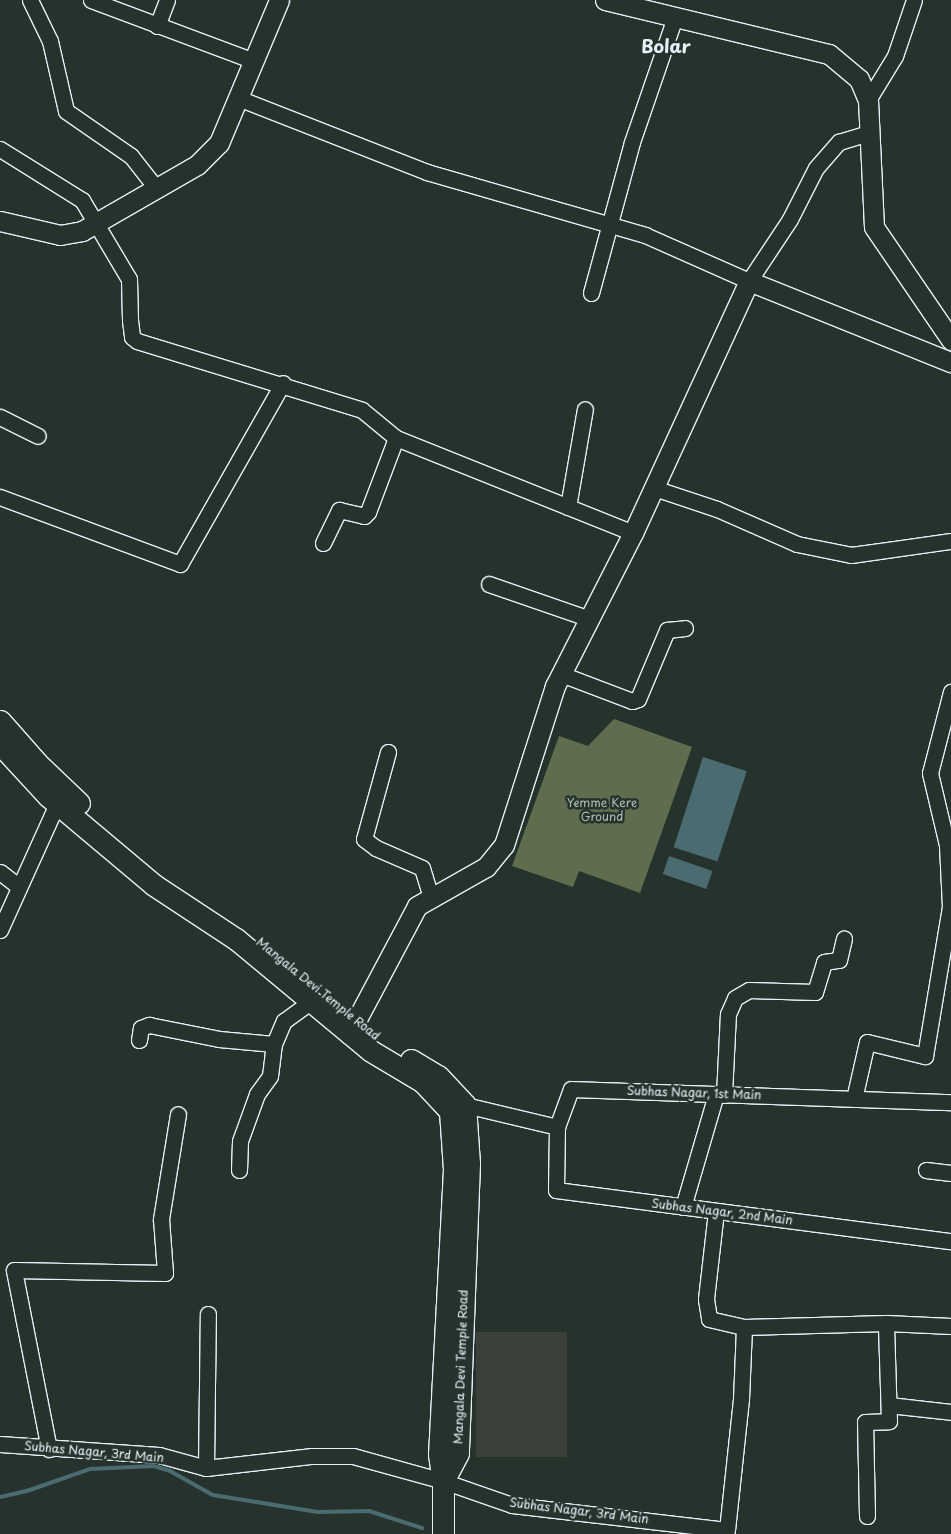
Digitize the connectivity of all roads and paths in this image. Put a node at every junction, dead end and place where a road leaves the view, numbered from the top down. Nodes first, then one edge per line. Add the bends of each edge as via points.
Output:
1 (30, 0) edge
2 (91, 0) edge
3 (167, 0) edge
4 (279, 0) edge
5 (914, 0) edge
6 (611, 1) edge
7 (675, 17) junction
8 (157, 26) junction
9 (254, 61) junction
10 (238, 98) junction
11 (868, 100) junction
12 (870, 133) junction
13 (0, 148) edge
14 (155, 187) junction
15 (0, 221) edge
16 (96, 224) junction
17 (610, 225) junction
18 (749, 281) junction
19 (591, 293) dead end
20 (951, 340) edge
21 (951, 362) edge
22 (283, 384) junction
23 (585, 409) dead end
24 (0, 417) edge
25 (38, 436) dead end
26 (396, 438) junction
27 (654, 488) junction
28 (0, 497) edge
29 (568, 507) junction
30 (633, 533) junction
31 (951, 541) edge
32 (323, 543) dead end
33 (489, 584) dead end
34 (590, 619) junction
35 (685, 628) dead end
36 (561, 674) junction
37 (951, 692) edge
38 (0, 721) edge
39 (0, 744) edge
40 (388, 752) dead end
41 (60, 797) junction
42 (0, 872) edge
43 (19, 887) junction
44 (431, 898) junction
45 (0, 930) edge
46 (844, 939) dead end
47 (310, 1002) junction
48 (352, 1027) junction
49 (138, 1040) dead end
50 (274, 1044) junction
51 (720, 1095) junction
52 (854, 1099) junction
53 (951, 1102) edge
54 (457, 1108) junction
55 (178, 1114) dead end
56 (557, 1126) junction
57 (239, 1170) dead end
58 (926, 1170) dead end
59 (951, 1173) edge
60 (683, 1207) junction
61 (716, 1211) junction
62 (951, 1241) edge
63 (208, 1314) dead end
64 (886, 1323) junction
65 (951, 1326) edge
66 (744, 1327) junction
67 (888, 1404) junction
68 (951, 1412) edge
69 (0, 1444) edge
70 (48, 1449) junction
71 (206, 1468) junction
72 (444, 1481) junction
73 (867, 1516) dead end
74 (443, 1534) edge

1 - 14 street via 50,41 66,111 132,156
2 - 8 street
3 - 8 street
4 - 9 street
5 - 11 street via 895,56
6 - 7 street
7 - 11 street via 829,54 859,79
7 - 17 street via 632,142
8 - 9 street
9 - 10 street
10 - 14 street via 218,144 196,165
10 - 17 street via 427,172
11 - 12 street
12 - 18 street via 839,142 816,168 790,218
12 - 20 street via 874,226
13 - 16 street via 82,200
14 - 16 street
15 - 16 street via 60,235 82,232
16 - 22 street via 129,279 131,328 137,341
17 - 18 street via 645,235
17 - 19 street
18 - 21 street
18 - 27 street
22 - 26 street via 362,410
22 - 28 street via 180,564
23 - 29 street
24 - 25 street
26 - 29 street
26 - 32 street via 368,512 364,516 339,510
27 - 30 street
27 - 31 street via 717,509 797,544 851,555
29 - 30 street
30 - 34 street
33 - 34 street
34 - 36 street
35 - 36 street via 667,630 638,699 632,701
36 - 44 street via 504,845 486,867
37 - 52 street via 930,773 947,845 950,907 925,1056 867,1042
38 - 41 main road, Mangala Devi Temple Road
39 - 41 main road, Mangala Devi Temple Road
40 - 44 street via 364,839 376,848 422,868
41 - 43 street
41 - 47 main road, Mangala Devi Temple Road via 154,885 236,939
41 - 48 main road, Mangala Devi Temple Road via 169,879 251,934
42 - 43 street
43 - 45 street
44 - 48 street via 417,906
46 - 51 street via 839,960 824,962 815,992 749,990 735,998 728,1014
47 - 48 main road, Mangala Devi Temple Road
47 - 50 street via 284,1021
48 - 54 main road, Mangala Devi Temple Road via 438,1076
49 - 50 street via 141,1028 149,1025 219,1040
50 - 57 street via 270,1076 257,1094 240,1141
51 - 52 street, Subhas Nagar, 1st Main
51 - 56 street, Subhas Nagar, 1st Main via 571,1089
51 - 60 street
52 - 53 street, Subhas Nagar, 1st Main
54 - 56 street
54 - 72 main road, Mangala Devi Temple Road via 469,1163 458,1453
55 - 70 street via 161,1219 165,1274 14,1270
56 - 60 street, Subhas Nagar, 2nd Main via 556,1190
58 - 59 street
60 - 61 street, Subhas Nagar, 2nd Main
61 - 62 street, Subhas Nagar, 2nd Main
61 - 66 street via 706,1299 709,1319
63 - 71 street
64 - 65 street
64 - 66 street
64 - 67 street
66 - 72 street, Subhas Nagar, 3rd Main via 741,1399 727,1530 512,1504
67 - 68 street
67 - 73 street via 889,1421 865,1422
69 - 70 street, Subhas Nagar, 3rd Main
70 - 71 street, Subhas Nagar, 3rd Main via 159,1456
71 - 72 street, Subhas Nagar, 3rd Main via 312,1456 353,1456
72 - 74 main road, Mangala Devi Temple Road

